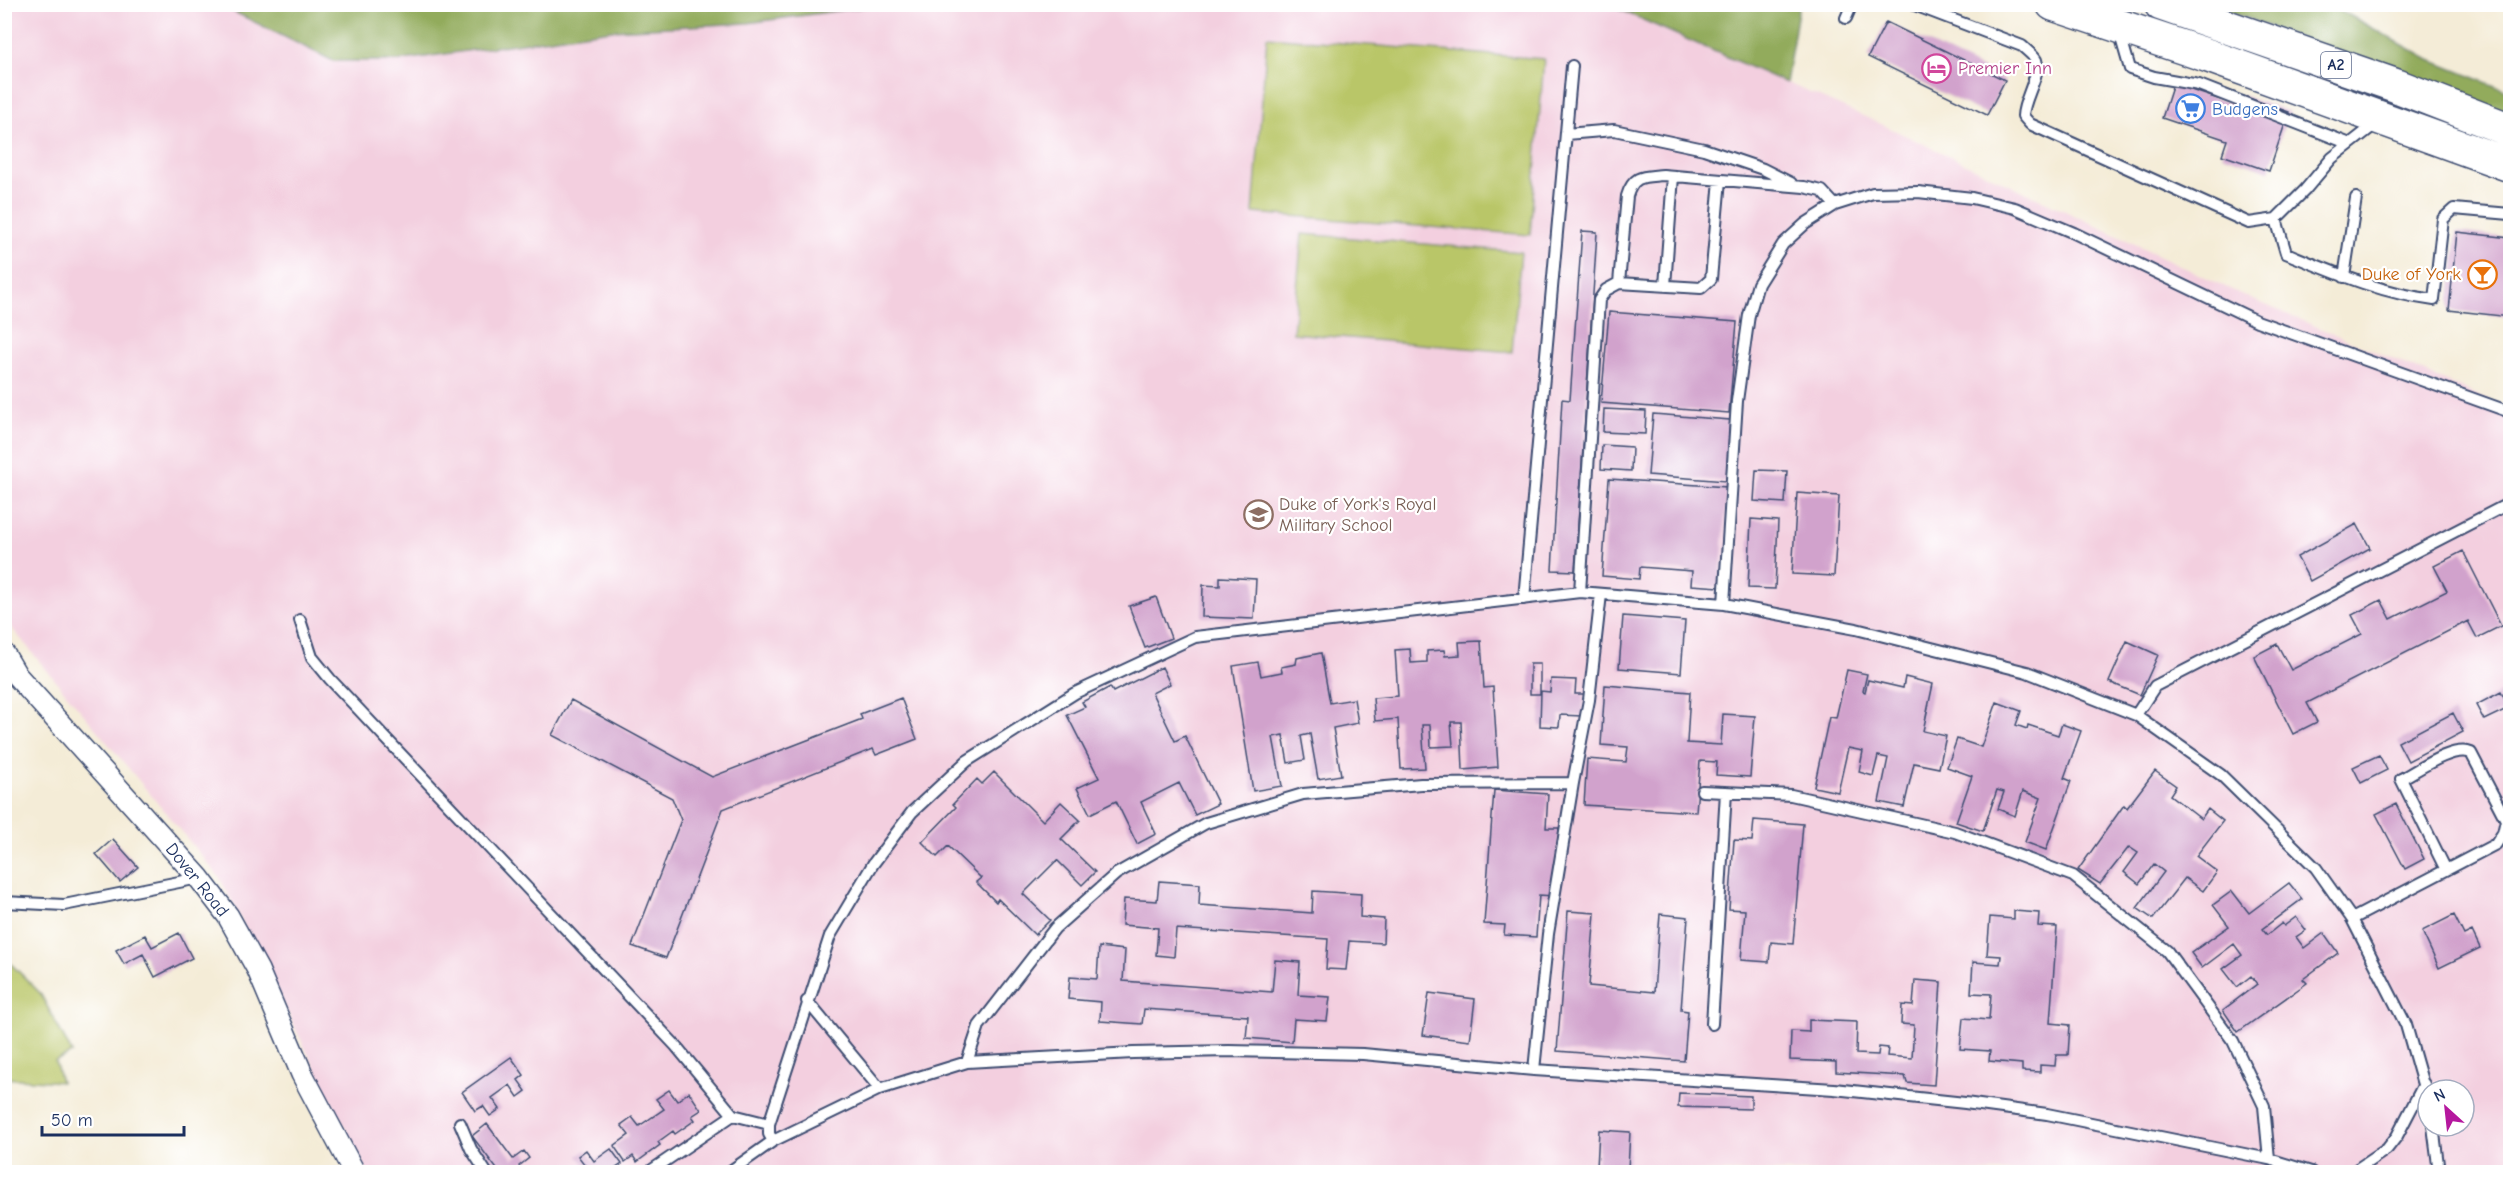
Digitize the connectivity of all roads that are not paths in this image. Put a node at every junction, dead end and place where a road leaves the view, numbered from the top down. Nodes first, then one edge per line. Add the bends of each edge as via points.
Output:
1 (1852, 4) edge
2 (1912, 4) edge
3 (2053, 4) edge
4 (2161, 4) edge
5 (1846, 18) dead end
6 (2118, 26) junction
7 (1572, 66) dead end
8 (2384, 117) junction
9 (2511, 130) edge
10 (1566, 134) junction
11 (2350, 144) junction
12 (2511, 165) edge
13 (1673, 176) junction
14 (1720, 180) junction
15 (1797, 187) junction
16 (2356, 198) dead end
17 (1835, 205) junction
18 (2511, 214) edge
19 (2276, 219) junction
20 (2344, 277) junction
21 (1619, 283) junction
22 (1665, 286) junction
23 (2511, 412) edge
24 (2511, 503) edge
25 (1580, 592) junction
26 (1601, 594) junction
27 (1524, 599) junction
28 (1724, 603) junction
29 (300, 620) dead end
30 (4, 654) edge
31 (2136, 716) junction
32 (1573, 783) junction
33 (1702, 791) dead end
34 (1726, 792) junction
35 (2446, 870) junction
36 (199, 878) junction
37 (4, 902) edge
38 (2352, 919) junction
39 (807, 1001) junction
40 (1712, 1024) dead end
41 (967, 1062) junction
42 (1534, 1070) junction
43 (2422, 1078) edge
44 (880, 1089) junction
45 (2416, 1099) edge
46 (733, 1115) junction
47 (460, 1124) dead end
48 (768, 1124) junction
49 (2435, 1138) edge
50 (772, 1142) junction
51 (2269, 1159) junction
52 (354, 1173) edge
53 (486, 1173) edge
54 (649, 1173) edge
55 (729, 1173) edge
56 (2311, 1173) edge
57 (2353, 1173) edge
58 (2439, 1173) edge

1 - 5 lane
2 - 19 lane via 2022,46 2035,59 2037,70 2023,105 2023,116 2030,124 2249,223
3 - 6 highway, A2
4 - 9 highway, A2
6 - 8 highway, A2
6 - 11 lane via 2130,69 2199,85
7 - 10 lane
8 - 11 lane
8 - 12 highway, A2
10 - 15 lane via 1614,130 1704,149 1763,169
10 - 27 lane
11 - 19 lane
13 - 14 lane
13 - 21 lane via 1640,177 1631,183
13 - 22 lane
14 - 15 lane
14 - 22 lane via 1711,279 1701,288
15 - 17 lane via 1822,191
16 - 20 lane
17 - 23 lane via 1873,193 1918,192 2015,208 2074,232 2257,321
17 - 28 lane via 1783,244 1758,284 1749,315 1737,401
18 - 20 lane via 2454,209 2443,219 2433,300 2365,286
19 - 20 lane via 2286,253
21 - 22 lane
21 - 25 lane via 1606,290 1599,300
24 - 31 lane via 2155,686
25 - 26 lane
25 - 27 lane
26 - 28 lane
26 - 32 lane via 1589,700
27 - 39 lane via 1195,637 1074,693 967,761 912,812 873,864 830,936
28 - 31 lane via 1856,629 2027,672
29 - 46 lane via 312,657 330,679 676,1046
30 - 36 street, Dover Road via 17,676
31 - 38 lane via 2221,775 2316,868
32 - 41 lane via 1422,784 1303,794 1206,823 1116,874 1055,928 979,1026
32 - 42 lane via 1548,934
33 - 34 lane
34 - 40 lane
34 - 51 lane via 1791,795 1954,832 2073,876 2167,951 2233,1041 2264,1106
35 - 35 lane via 2496,844 2506,820 2466,750 2453,752 2401,779
35 - 38 lane
36 - 37 lane via 64,905
36 - 52 street, Dover Road via 228,916 258,970 302,1074
38 - 43 lane via 2406,1025
39 - 44 lane
39 - 48 lane
41 - 42 lane via 1240,1051 1363,1054
41 - 44 lane
42 - 51 lane via 1834,1089 1965,1103 2047,1114
44 - 50 lane
45 - 57 lane via 2387,1149
46 - 48 lane
46 - 54 lane
47 - 53 lane
48 - 50 lane
49 - 58 lane
50 - 55 lane
51 - 56 lane

